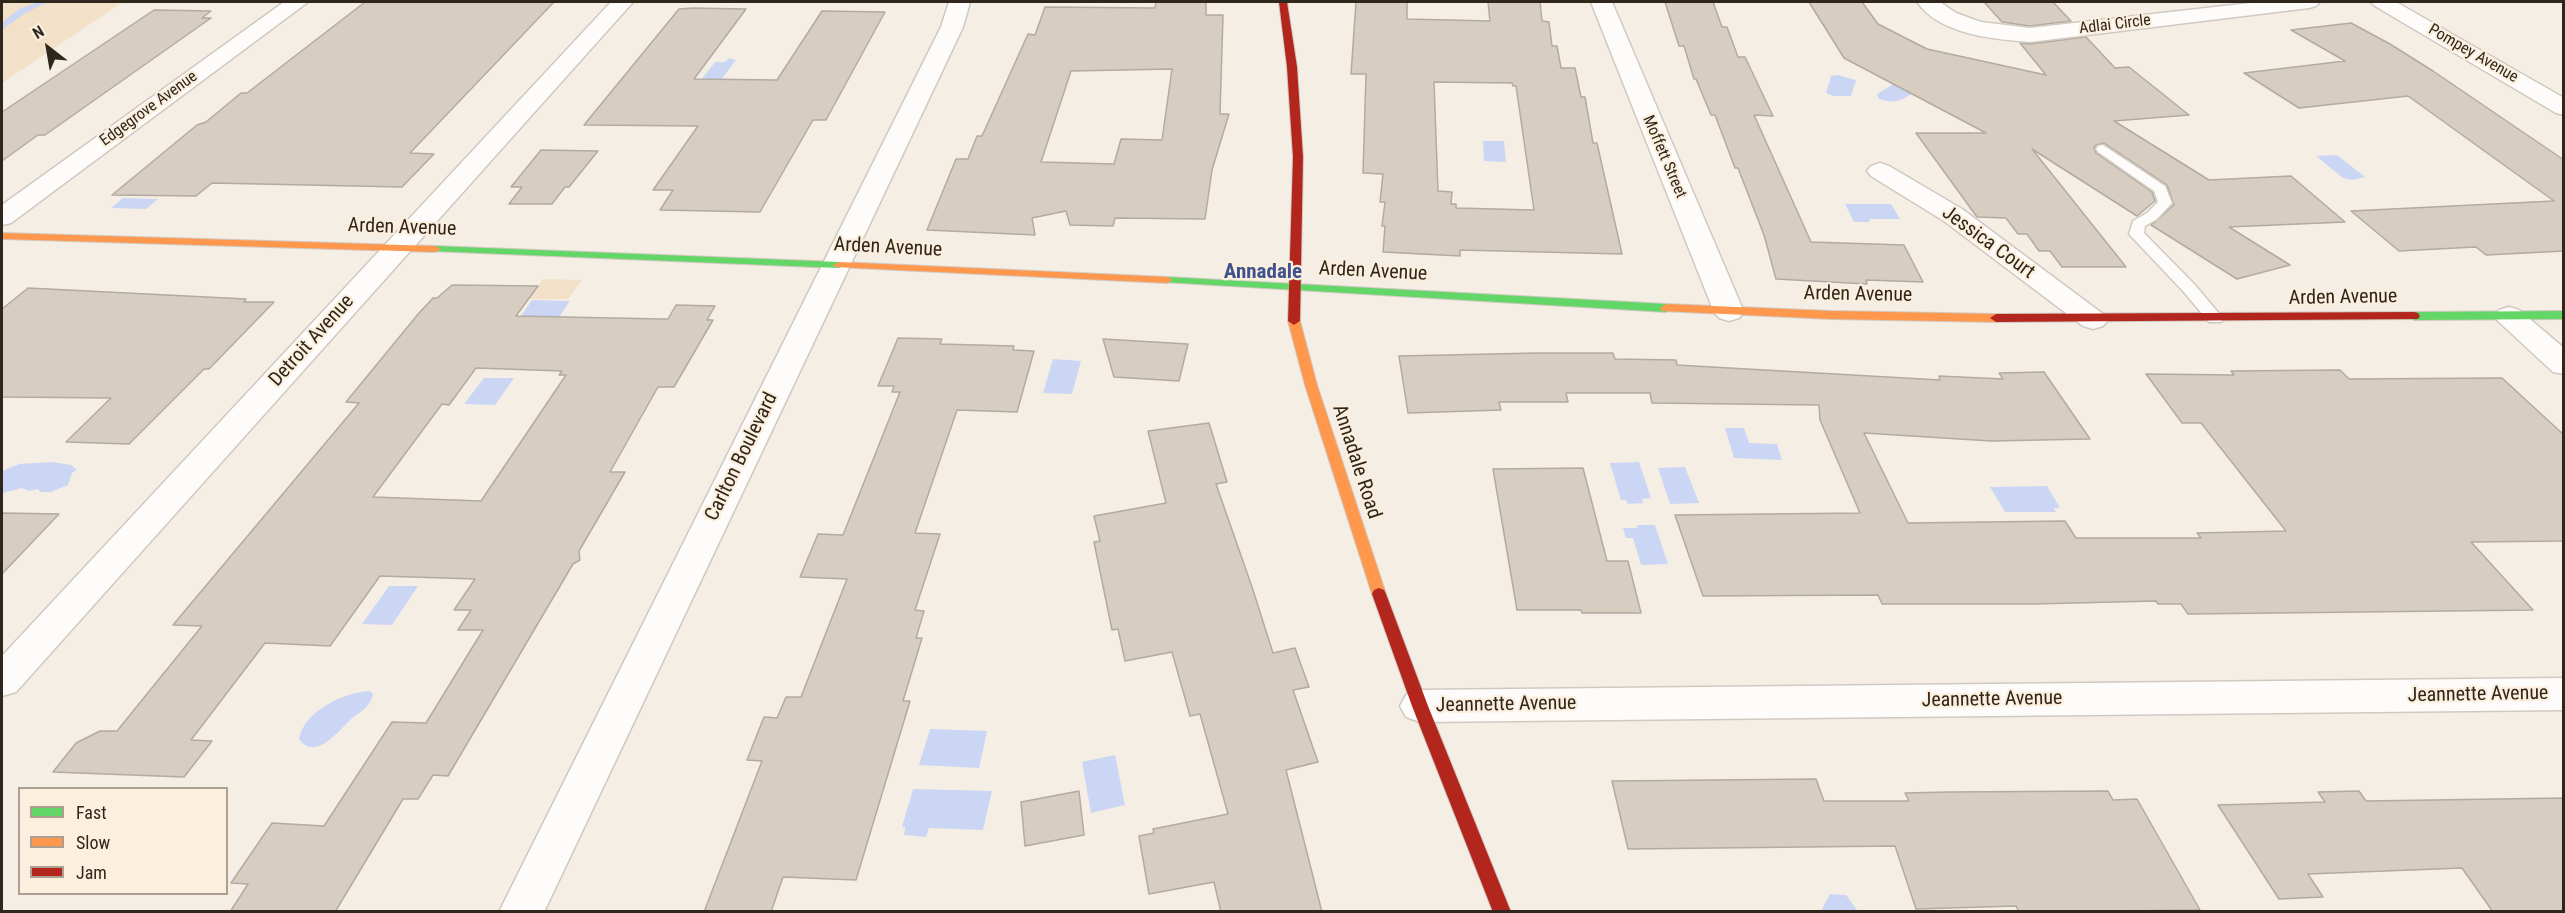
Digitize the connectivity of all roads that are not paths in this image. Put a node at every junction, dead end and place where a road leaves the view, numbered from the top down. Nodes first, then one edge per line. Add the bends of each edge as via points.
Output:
1 (297, 2) edge
2 (622, 2) edge
3 (959, 2) edge
4 (1283, 2) edge
5 (1601, 2) edge
6 (1928, 2) edge
7 (2309, 2) edge
8 (2382, 2) edge
9 (2564, 108) edge
10 (2103, 149) dead end
11 (1880, 171) dead end
12 (2, 217) edge
13 (2, 236) edge
14 (398, 247) junction
15 (835, 265) junction
16 (1293, 287) junction
17 (1729, 312) junction
18 (2564, 315) edge
19 (2509, 316) junction
20 (2215, 319) junction
21 (2093, 320) junction
22 (2564, 365) edge
23 (2, 681) edge
24 (2564, 694) edge
25 (1420, 706) junction
26 (520, 912) edge
27 (1502, 912) edge

1 - 12 street, Edgegrove Avenue
2 - 14 street, Detroit Avenue
3 - 15 street, Carlton Boulevard via 952,27
4 - 16 street, Annadale Road via 1298,157
5 - 17 street, Moffett Street
6 - 7 street, Adlai Circle via 1945,15 1975,27 2030,35
8 - 9 street, Pompey Avenue
10 - 20 lane via 2160,189 2165,202 2139,224 2136,234
11 - 21 street, Jessica Court via 1953,215
13 - 14 street, Arden Avenue
14 - 15 street, Arden Avenue
14 - 23 street, Detroit Avenue
15 - 16 street, Arden Avenue
15 - 26 street, Carlton Boulevard
16 - 17 street, Arden Avenue
16 - 25 street, Annadale Road via 1293,318 1311,385 1372,575
17 - 21 street, Arden Avenue
18 - 19 street, Arden Avenue
19 - 20 street, Arden Avenue
19 - 22 street
20 - 21 street, Arden Avenue
24 - 25 street, Jeannette Avenue
25 - 27 street, Annadale Road

